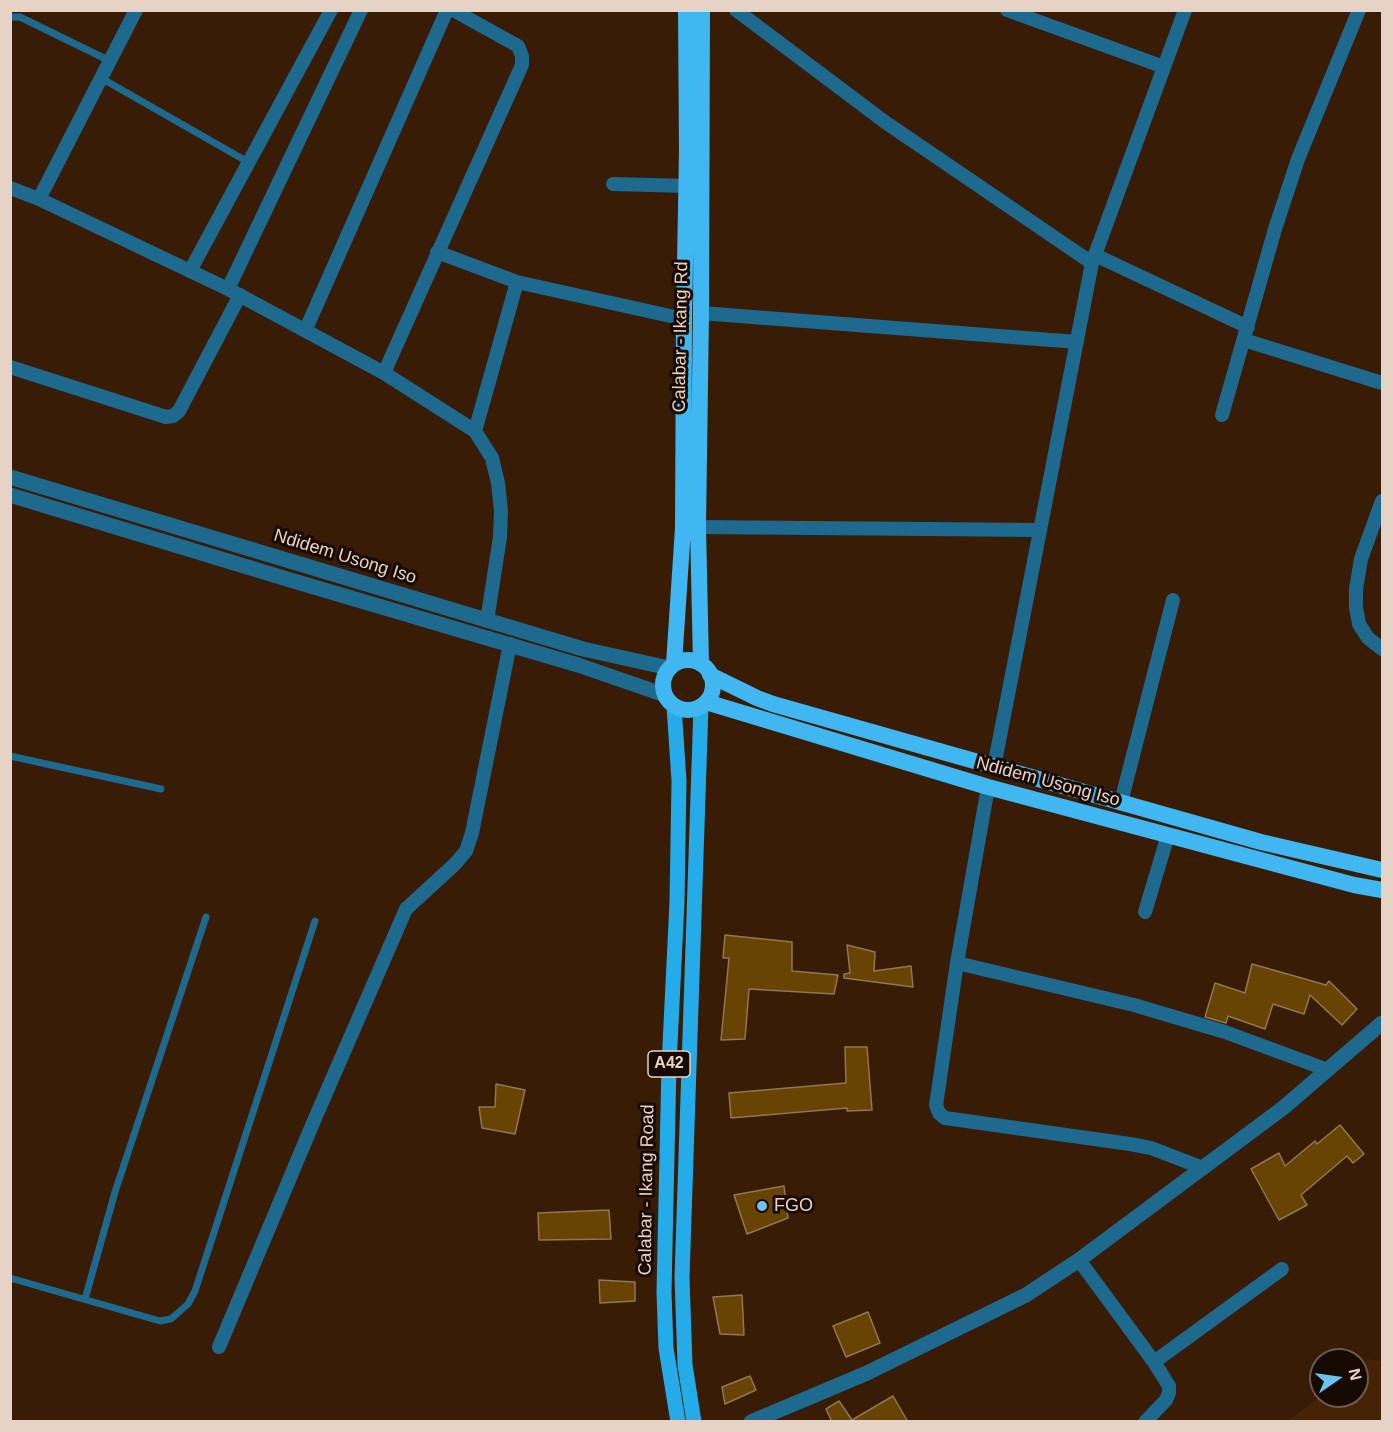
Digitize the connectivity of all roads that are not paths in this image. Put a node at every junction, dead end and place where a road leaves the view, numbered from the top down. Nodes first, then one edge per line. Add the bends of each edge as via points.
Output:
1 (136, 10) edge
2 (331, 10) edge
3 (361, 10) edge
4 (447, 10) edge
5 (453, 10) edge
6 (686, 10) edge
7 (702, 10) edge
8 (736, 10) edge
9 (1007, 10) edge
10 (1185, 10) edge
11 (1359, 10) edge
12 (10, 17) edge
13 (110, 61) junction
14 (1164, 67) junction
15 (101, 78) junction
16 (248, 162) junction
17 (613, 184) dead end
18 (687, 186) junction
19 (10, 188) edge
20 (39, 199) junction
21 (437, 252) junction
22 (1094, 259) junction
23 (190, 271) junction
24 (517, 282) junction
25 (234, 292) junction
26 (701, 313) junction
27 (684, 319) junction
28 (306, 329) junction
29 (1246, 334) junction
30 (1077, 342) junction
31 (10, 367) edge
32 (384, 373) junction
33 (1383, 383) edge
34 (1222, 415) dead end
35 (475, 431) junction
36 (10, 477) edge
37 (10, 495) edge
38 (1383, 501) edge
39 (698, 526) junction
40 (1039, 530) junction
41 (1173, 600) dead end
42 (487, 621) junction
43 (510, 644) junction
44 (1383, 649) edge
45 (672, 666) junction
46 (706, 670) junction
47 (669, 701) junction
48 (704, 704) junction
49 (10, 756) edge
50 (994, 767) junction
51 (988, 787) junction
52 (161, 789) dead end
53 (1120, 802) junction
54 (1168, 835) junction
55 (1383, 870) edge
56 (1383, 890) edge
57 (1145, 912) dead end
58 (206, 917) dead end
59 (315, 921) dead end
60 (957, 963) junction
61 (1383, 1023) edge
62 (1328, 1070) junction
63 (1203, 1168) junction
64 (1079, 1260) junction
65 (1282, 1269) dead end
66 (10, 1278) edge
67 (85, 1299) junction
68 (219, 1347) dead end
69 (1154, 1362) junction
70 (678, 1422) edge
71 (694, 1422) edge
72 (751, 1422) edge
73 (1145, 1422) edge

1 - 13 street
2 - 16 street
3 - 25 street
4 - 28 street
5 - 21 street via 518,46 522,65
6 - 18 highway, Calabar - Ikang Rd
7 - 26 highway, Calabar - Ikang Rd
8 - 22 street via 885,122
9 - 14 street
10 - 14 street
11 - 29 street via 1298,159
12 - 13 lane via 20,17
13 - 15 street
14 - 22 street
15 - 16 lane
15 - 20 street
16 - 23 street
17 - 18 street
18 - 27 highway, Calabar - Ikang Rd
19 - 20 street
20 - 23 street
21 - 24 street
21 - 32 street
22 - 29 street
22 - 30 street
23 - 25 street
24 - 27 street
24 - 35 street
25 - 28 street
25 - 31 street via 179,411 173,416
26 - 30 street
26 - 39 highway, Calabar - Ikang Rd
27 - 45 highway, Calabar - Ikang Rd via 683,528
28 - 32 street
29 - 33 street
29 - 34 street
30 - 40 street
32 - 35 street
35 - 42 street via 492,459 501,511
36 - 42 street, Ndidem Usong Iso
37 - 43 street, Ndidem Usong Iso
38 - 44 street via 1361,559 1356,589 1359,624 1368,638
39 - 40 street
39 - 46 highway, Calabar - Ikang Rd
40 - 50 street
41 - 53 street
42 - 45 street, Ndidem Usong Iso via 583,650
43 - 47 street, Ndidem Usong Iso via 578,665
43 - 68 street via 466,851 406,909
45 - 46 highway via 688,660
45 - 47 highway via 663,681
46 - 48 highway via 712,689
46 - 50 highway, Ndidem Usong Iso via 757,699
47 - 48 highway via 687,710
47 - 70 main road, Calabar - Ikang Road / A42 via 679,782 664,1292 666,1348
48 - 51 highway, Ndidem Usong Iso
48 - 71 main road, Calabar - Ikang Road / A42 via 682,1277 684,1357
49 - 52 lane
50 - 53 highway, Ndidem Usong Iso
51 - 54 highway, Ndidem Usong Iso
51 - 60 street
53 - 55 highway, Ndidem Usong Iso via 1261,842
54 - 56 highway, Ndidem Usong Iso
54 - 57 street
58 - 67 lane via 115,1192
59 - 67 lane via 188,1304 171,1319 160,1321
60 - 62 street via 1134,1005 1225,1032
60 - 63 street via 936,1105 941,1116 1151,1148
61 - 62 street
62 - 63 street
63 - 64 street
64 - 69 street
64 - 72 street via 1004,1307 867,1373
65 - 69 street
66 - 67 lane
69 - 73 street via 1169,1386 1169,1393

